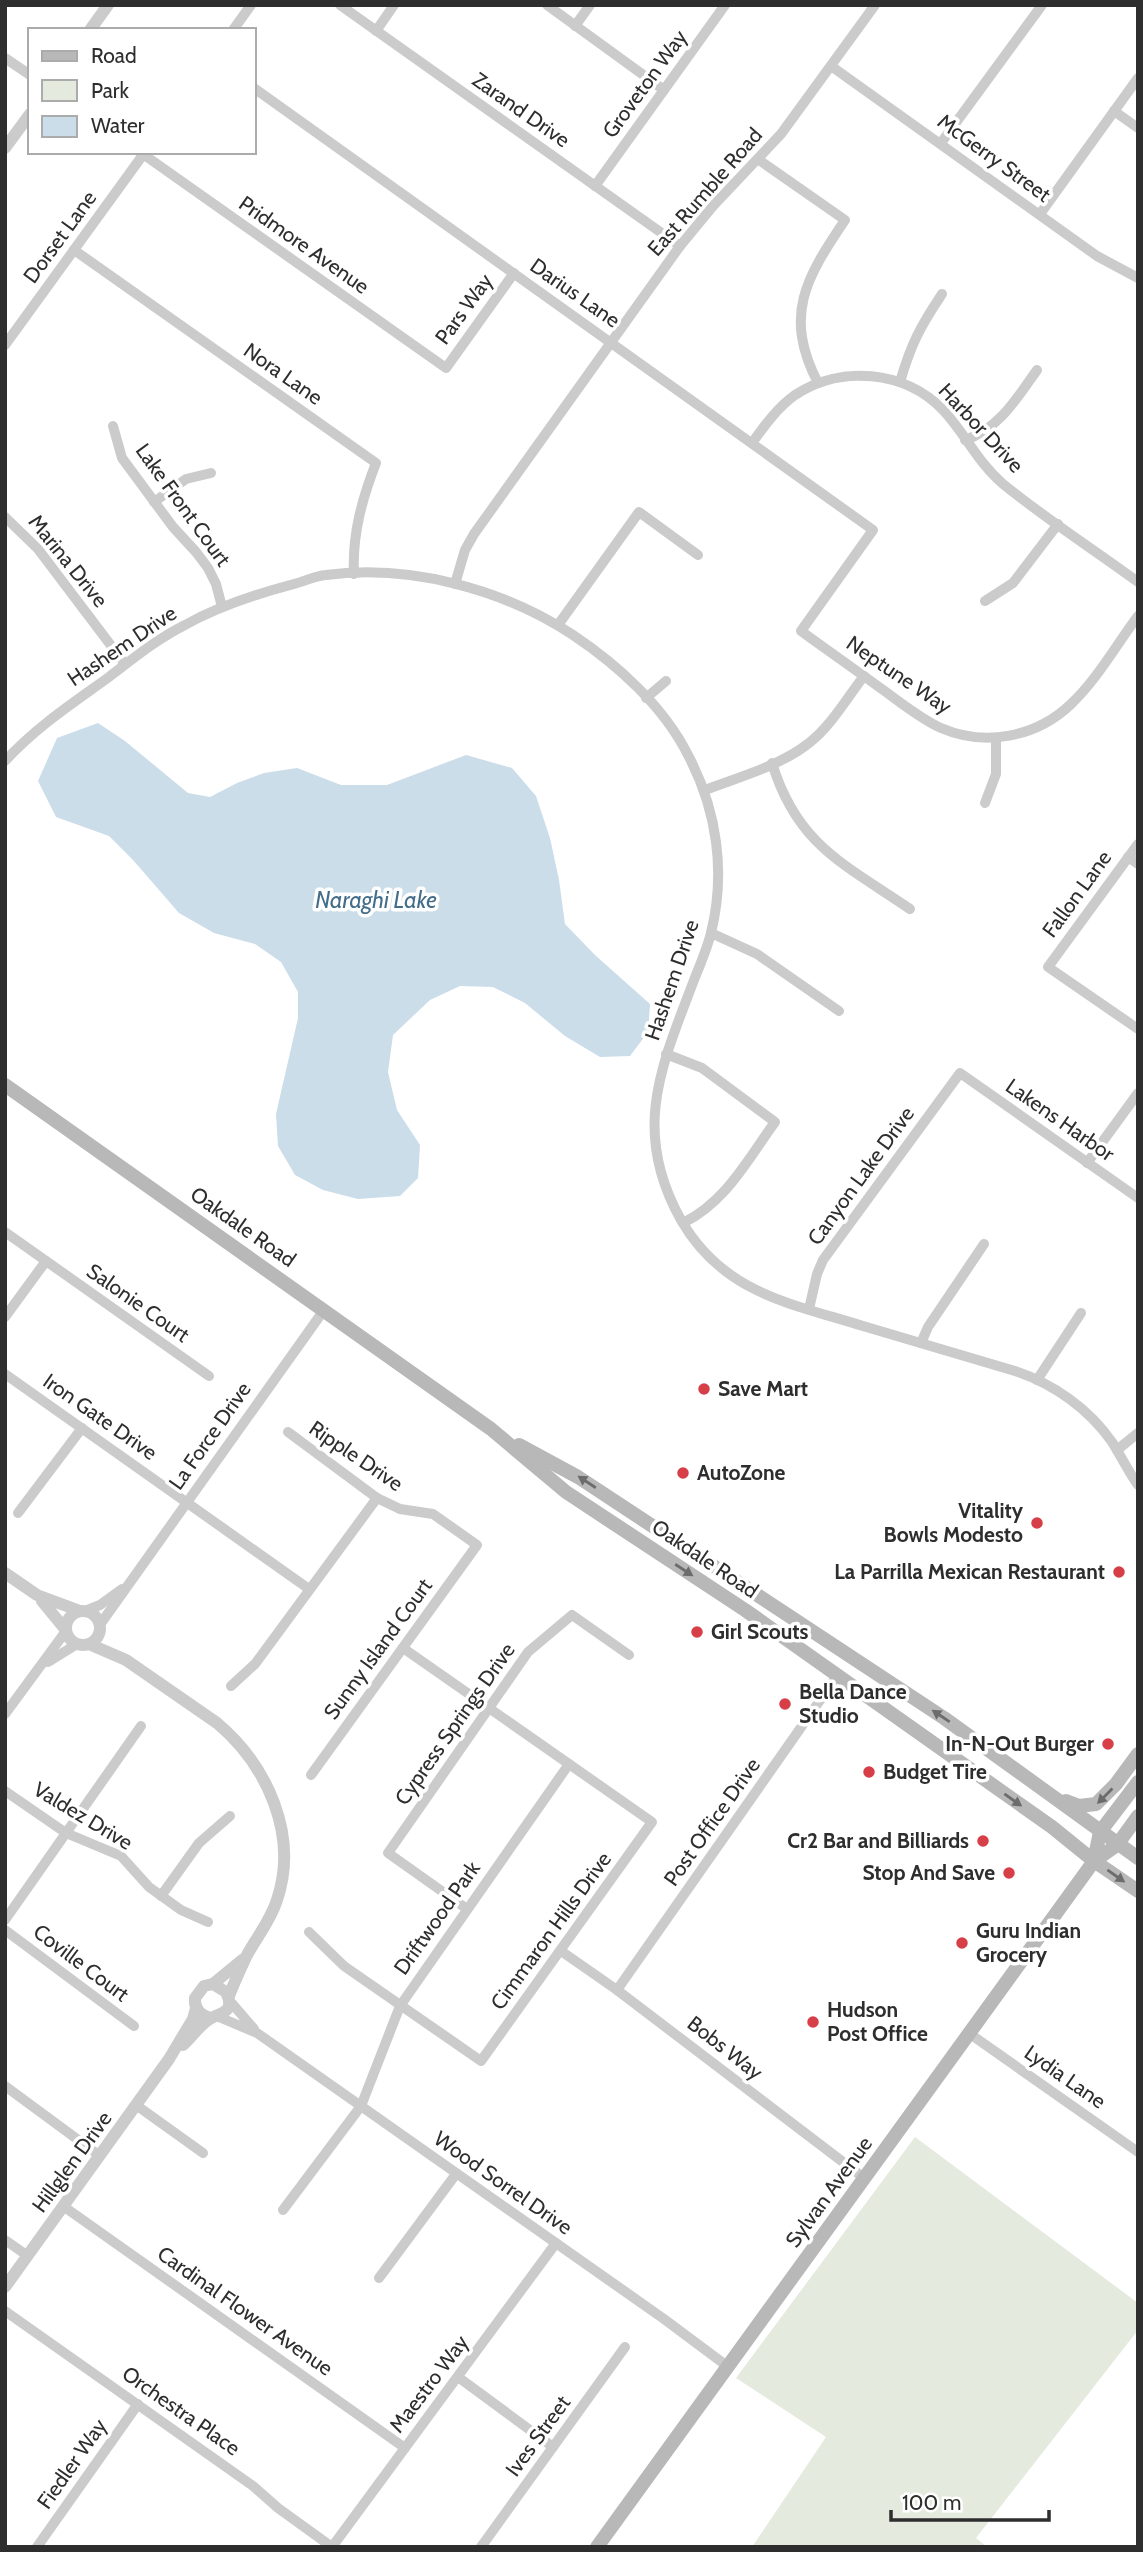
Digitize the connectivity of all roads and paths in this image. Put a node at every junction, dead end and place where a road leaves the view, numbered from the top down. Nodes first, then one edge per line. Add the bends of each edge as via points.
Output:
1 (108, 5) edge
2 (251, 5) edge
3 (340, 5) edge
4 (394, 5) edge
5 (547, 5) edge
6 (590, 5) edge
7 (725, 5) edge
8 (875, 5) edge
9 (1042, 5) edge
10 (575, 26) junction
11 (91, 28) edge
12 (234, 28) edge
13 (376, 31) junction
14 (5, 58) edge
15 (831, 66) junction
16 (28, 74) edge
17 (1138, 78) edge
18 (256, 89) edge
19 (664, 90) junction
20 (1114, 111) junction
21 (28, 117) edge
22 (1138, 128) edge
23 (941, 144) junction
24 (5, 148) edge
25 (142, 154) edge
26 (144, 154) edge
27 (759, 160) junction
28 (595, 186) junction
29 (1040, 214) junction
30 (680, 246) junction
31 (75, 250) junction
32 (514, 273) junction
33 (1138, 278) edge
34 (942, 294) dead end
35 (612, 342) junction
36 (5, 345) edge
37 (446, 368) joint
38 (1037, 370) dead end
39 (900, 382) junction
40 (818, 383) junction
41 (113, 426) dead end
42 (965, 440) junction
43 (752, 443) junction
44 (211, 473) dead end
45 (154, 502) junction
46 (5, 517) edge
47 (1058, 524) junction
48 (698, 555) dead end
49 (354, 573) junction
50 (1138, 582) edge
51 (456, 584) junction
52 (985, 601) dead end
53 (222, 607) junction
54 (1138, 616) edge
55 (558, 625) junction
56 (801, 631) joint
57 (125, 664) junction
58 (864, 676) junction
59 (666, 681) dead end
60 (646, 698) junction
61 (996, 738) junction
62 (5, 761) edge
63 (772, 763) junction
64 (705, 790) junction
65 (985, 803) dead end
66 (1138, 844) edge
67 (1128, 857) junction
68 (1138, 864) edge
69 (910, 909) dead end
70 (711, 933) junction
71 (839, 1011) dead end
72 (1138, 1030) edge
73 (666, 1054) junction
74 (960, 1073) joint
75 (5, 1085) edge
76 (1138, 1093) edge
77 (1087, 1163) junction
78 (1138, 1198) edge
79 (683, 1223) junction
80 (5, 1232) edge
81 (984, 1244) dead end
82 (46, 1261) junction
83 (809, 1309) junction
84 (324, 1310) junction
85 (1081, 1313) dead end
86 (5, 1317) edge
87 (921, 1343) junction
88 (5, 1374) edge
89 (209, 1376) dead end
90 (1037, 1380) junction
91 (82, 1428) junction
92 (491, 1429) junction
93 (288, 1432) dead end
94 (1138, 1433) edge
95 (1117, 1450) junction
96 (1138, 1485) edge
97 (566, 1492) junction
98 (377, 1498) junction
99 (187, 1502) junction
100 (18, 1513) dead end
101 (675, 1540) junction
102 (477, 1545) joint
103 (5, 1573) edge
104 (128, 1585) junction
105 (309, 1589) junction
106 (37, 1595) junction
107 (83, 1611) junction
108 (99, 1628) junction
109 (66, 1630) junction
110 (83, 1644) junction
111 (403, 1648) junction
112 (629, 1655) dead end
113 (127, 1660) junction
114 (42, 1667) junction
115 (837, 1676) junction
116 (231, 1686) dead end
117 (489, 1708) junction
118 (5, 1714) edge
119 (141, 1726) dead end
120 (1138, 1754) edge
121 (569, 1764) junction
122 (311, 1776) dead end
123 (1138, 1782) edge
124 (5, 1791) edge
125 (1056, 1798) junction
126 (230, 1816) dead end
127 (1138, 1816) edge
128 (1100, 1832) junction
129 (66, 1833) junction
130 (1117, 1845) junction
131 (1138, 1858) edge
132 (1094, 1861) junction
133 (1138, 1891) edge
134 (161, 1896) junction
135 (467, 1909) junction
136 (5, 1920) edge
137 (208, 1922) dead end
138 (5, 1930) edge
139 (309, 1932) dead end
140 (561, 1951) junction
141 (247, 1955) junction
142 (214, 1984) junction
143 (617, 1990) junction
144 (229, 1998) junction
145 (400, 2006) junction
146 (196, 2008) junction
147 (215, 2017) junction
148 (134, 2026) dead end
149 (257, 2033) junction
150 (970, 2034) junction
151 (169, 2059) junction
152 (5, 2086) edge
153 (136, 2105) junction
154 (361, 2106) junction
155 (1138, 2152) edge
156 (203, 2153) dead end
157 (100, 2156) junction
158 (456, 2174) junction
159 (864, 2178) junction
160 (63, 2206) junction
161 (283, 2210) dead end
162 (5, 2240) edge
163 (556, 2243) junction
164 (28, 2256) junction
165 (379, 2278) dead end
166 (5, 2287) edge
167 (5, 2311) edge
168 (625, 2347) dead end
169 (727, 2366) junction
170 (457, 2377) junction
171 (138, 2404) junction
172 (553, 2447) junction
173 (405, 2448) junction
174 (37, 2547) edge
175 (332, 2547) edge
176 (481, 2547) edge
177 (597, 2547) edge

1 - 11 street
2 - 12 street
3 - 13 street, Zarand Drive
4 - 13 street
5 - 10 street
6 - 10 street
7 - 19 street, Groveton Way
8 - 15 street, East Rumble Road
9 - 23 street
10 - 19 street
13 - 28 street, Zarand Drive
14 - 16 street
15 - 23 street, McGerry Street
15 - 27 street, East Rumble Road
17 - 20 street
18 - 32 street, Darius Lane
19 - 28 street, Groveton Way
20 - 22 street
20 - 29 street
21 - 24 street
23 - 29 street, McGerry Street
25 - 31 street, Dorset Lane
26 - 37 street, Pridmore Avenue
27 - 30 street, East Rumble Road
27 - 40 street via 845,220 816,264 803,297 803,341
28 - 30 street, Zarand Drive
29 - 33 street, McGerry Street via 1097,256
30 - 35 street, East Rumble Road
31 - 36 street, Dorset Lane
31 - 49 street, Nora Lane via 376,463 361,506
32 - 35 street, Darius Lane
32 - 37 street, Pars Way
34 - 39 street via 909,348
35 - 43 street, Darius Lane
35 - 51 street, East Rumble Road via 474,534
38 - 42 street via 1003,416
39 - 40 street, Harbor Drive via 850,376
39 - 42 street, Harbor Drive via 930,398
40 - 43 street, Harbor Drive via 783,405
41 - 45 street, Lake Front Court via 122,458
42 - 47 street, Harbor Drive via 1004,485
43 - 56 street, Darius Lane via 873,530
44 - 45 street via 186,479
45 - 53 street, Lake Front Court via 208,568
46 - 57 street, Marina Drive via 38,549
47 - 50 street, Harbor Drive
47 - 52 street via 1013,583
48 - 55 street via 639,512
49 - 51 street, Hashem Drive
49 - 53 street, Hashem Drive via 323,575
51 - 55 street, Hashem Drive
53 - 57 street, Hashem Drive via 181,626
54 - 61 street, Neptune Way via 1060,714 1028,731
55 - 60 street, Hashem Drive via 603,657
56 - 58 street, Neptune Way
57 - 62 street, Hashem Drive via 58,713
58 - 61 street, Neptune Way via 942,728
58 - 63 street via 811,742
59 - 60 street
60 - 64 street, Hashem Drive via 678,737
61 - 65 street via 996,774
63 - 64 street
63 - 69 street via 788,805 806,832 835,858
64 - 70 street, Hashem Drive via 719,865
66 - 67 street, Fallon Lane
67 - 68 street
67 - 72 street, Fallon Lane via 1048,967
70 - 71 street via 757,954
70 - 73 street, Hashem Drive
73 - 79 street, Hashem Drive via 654,1107 656,1150
73 - 79 street via 702,1068 775,1122 718,1200
74 - 77 street, Lakens Harbor
74 - 83 street, Canyon Lake Drive via 823,1260
75 - 84 main road, Oakdale Road
76 - 77 street
77 - 78 street, Lakens Harbor
79 - 83 street, Hashem Drive via 713,1260 740,1282 773,1299
80 - 82 street, Salonie Court
81 - 87 street
82 - 86 street
82 - 89 street, Salonie Court
83 - 87 street, Hashem Drive
84 - 92 main road, Oakdale Road
84 - 99 street, La Force Drive
85 - 90 street
87 - 90 street, Hashem Drive
88 - 91 street, Iron Gate Drive
90 - 95 street, Hashem Drive via 1079,1407
91 - 99 street, Iron Gate Drive
91 - 100 street
92 - 97 main road, Oakdale Road
101 -> 92 main road, Oakdale Road via 578,1477
93 - 98 street, Ripple Drive
94 - 95 street
95 - 96 street, Hashem Drive
97 - 101 main road via 603,1506 650,1537
97 -> 115 main road, Oakdale Road
98 - 102 street, Ripple Drive via 400,1509 433,1514
98 - 105 street
99 - 104 street, La Force Drive
99 - 105 street, Iron Gate Drive
125 -> 101 main road, Oakdale Road
102 - 111 street, Sunny Island Court
103 - 106 street
104 - 107 street, La Force Drive
104 - 108 street, La Force Drive
105 - 116 street via 256,1664
106 - 107 street
106 - 109 street
107 - 108 street via 95,1616
107 - 109 street, La Force Drive via 71,1615
108 - 110 street, La Force Drive via 97,1638
108 - 113 street, Hillglen Drive
109 - 110 street via 70,1639
109 - 114 street, La Force Drive
110 - 113 street, Hillglen Drive
110 - 114 street, La Force Drive
111 - 117 street
111 - 122 street, Sunny Island Court
112 - 117 street, Cypress Springs Drive via 572,1615 528,1652
113 - 141 street, Hillglen Drive via 230,1734 252,1759 271,1792 282,1835 282,1879 269,1919
114 - 118 street, La Force Drive
115 -> 132 main road, Oakdale Road
115 - 143 street, Post Office Drive
117 - 121 street
117 - 135 street, Cypress Springs Drive via 388,1853
119 - 129 street
120 -> 125 main road via 1096,1804 1080,1806
121 - 135 street, Driftwood Park
121 - 140 street, Cimmaron Hills Drive via 652,1822
123 - 128 main road, Sylvan Avenue
124 - 129 street, Valdez Drive
125 - 128 main road, Oakdale Road
126 - 134 street via 199,1843
127 - 130 main road, Sylvan Avenue
128 - 130 main road, Oakdale Road
128 - 132 main road, Sylvan Avenue
129 - 134 street, Valdez Drive via 121,1856
129 - 136 street
130 - 131 main road, Oakdale Road
130 - 132 main road, Sylvan Avenue
132 -> 133 main road, Oakdale Road
132 - 150 main road, Sylvan Avenue
134 - 137 street, Valdez Drive
135 - 145 street, Driftwood Park
138 - 148 street, Coville Court
139 - 145 street via 344,1966
140 - 143 street, Bobs Way
140 - 145 street, Cimmaron Hills Drive via 481,2061
141 - 142 street, Hillglen Drive
141 - 144 street, Hillglen Drive
142 - 144 street via 223,1987
142 - 146 street, Hillglen Drive via 197,1993
143 - 159 street, Bobs Way
144 - 147 street, Hillglen Drive via 227,2010
144 - 149 street, Wood Sorrel Drive
145 - 154 street, Driftwood Park
146 - 147 street
146 - 151 street, Hillglen Drive
147 - 149 street, Wood Sorrel Drive
147 - 151 street, Hillglen Drive
149 - 154 street, Wood Sorrel Drive
150 - 155 street, Lydia Lane
150 - 159 main road, Sylvan Avenue
151 - 153 street, Hillglen Drive
152 - 157 street
153 - 156 street
153 - 157 street, Hillglen Drive
154 - 158 street, Wood Sorrel Drive
154 - 161 street, Driftwood Park
157 - 160 street, Hillglen Drive
158 - 163 street, Wood Sorrel Drive
158 - 165 street
159 - 169 main road, Sylvan Avenue
160 - 164 street, Hillglen Drive
160 - 173 street, Cardinal Flower Avenue
162 - 164 street
163 - 169 street, Wood Sorrel Drive
163 - 170 street, Maestro Way
164 - 166 street, Hillglen Drive
167 - 171 street, Orchestra Place
168 - 172 street, Ives Street
169 - 177 main road, Sylvan Avenue
170 - 172 street
170 - 173 street, Maestro Way
171 - 174 street, Fiedler Way
171 - 175 street, Orchestra Place
172 - 176 street, Ives Street
173 - 175 street, Maestro Way

